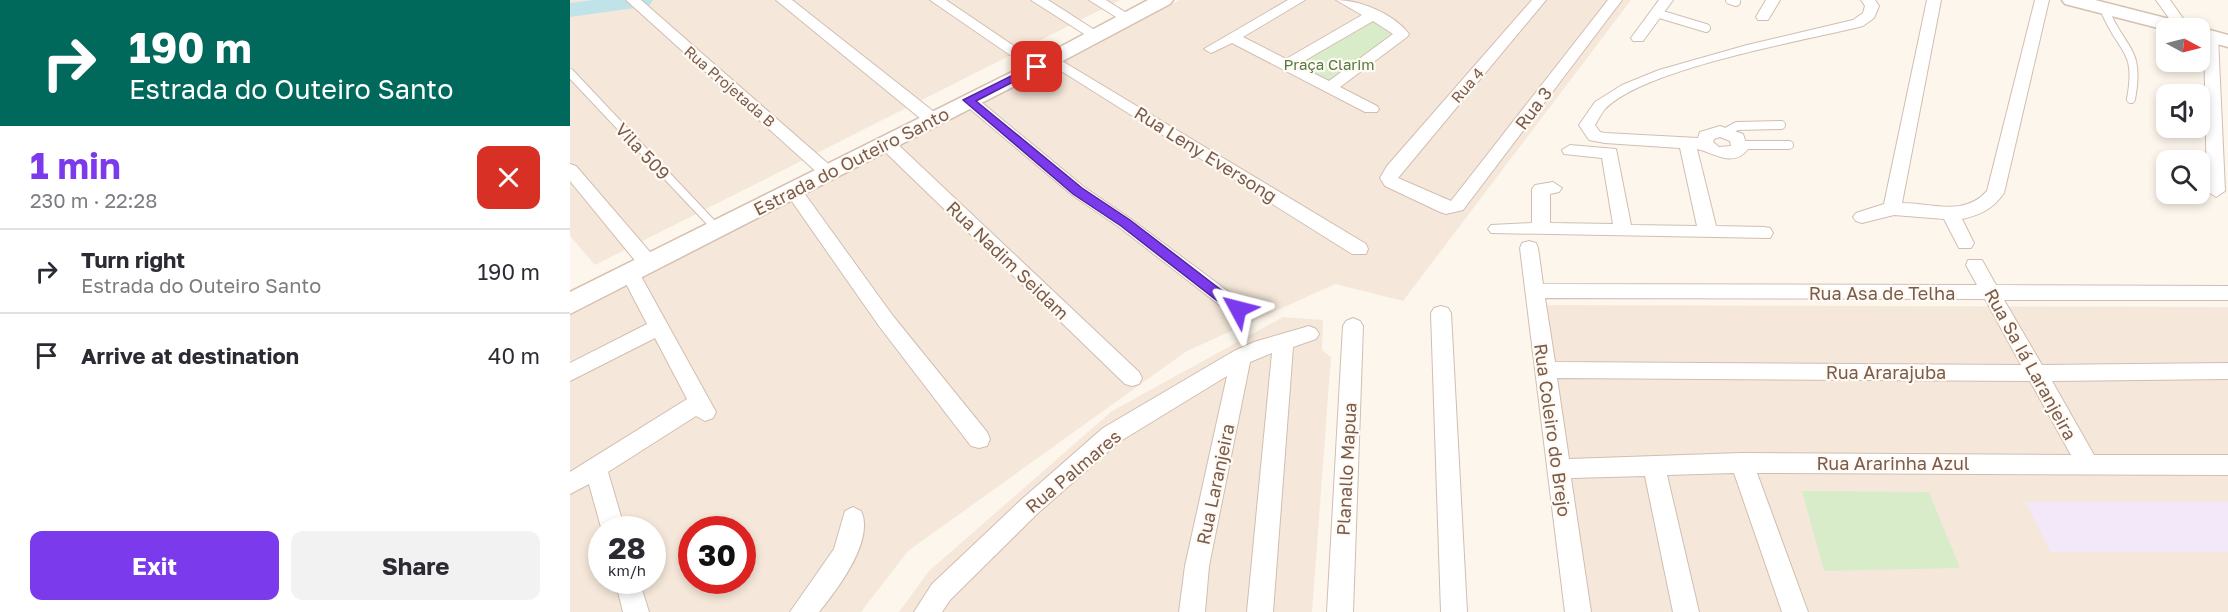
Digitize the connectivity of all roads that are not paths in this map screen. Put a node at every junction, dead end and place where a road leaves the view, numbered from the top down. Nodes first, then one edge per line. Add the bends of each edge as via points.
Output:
1 (783, 0) edge
2 (938, 0) edge
3 (1038, 0) edge
4 (1096, 0) edge
5 (1163, 0) edge
6 (1298, 0) edge
7 (1343, 0) edge
8 (1539, 0) edge
9 (1616, 0) edge
10 (1666, 0) edge
11 (1773, 0) edge
12 (1868, 0) edge
13 (1934, 0) edge
14 (2042, 0) edge
15 (2072, 0) edge
16 (2163, 0) edge
17 (635, 2) edge
18 (2104, 8) junction
19 (1656, 13) junction
20 (1374, 15) junction
21 (1763, 16) dead end
22 (2175, 18) edge
23 (1129, 19) junction
24 (2156, 21) edge
25 (1706, 28) dead end
26 (1097, 36) junction
27 (2213, 37) edge
28 (1234, 38) junction
29 (1638, 38) dead end
30 (1211, 49) dead end
31 (1045, 63) junction
32 (1284, 66) junction
33 (570, 73) edge
34 (1329, 88) junction
35 (2131, 99) dead end
36 (969, 100) junction
37 (1371, 110) dead end
38 (932, 119) junction
39 (1781, 124) dead end
40 (1726, 132) junction
41 (885, 142) junction
42 (1687, 142) junction
43 (1705, 144) junction
44 (1789, 145) dead end
45 (1741, 146) junction
46 (1570, 150) dead end
47 (570, 170) edge
48 (827, 172) junction
49 (1553, 188) dead end
50 (793, 190) junction
51 (2216, 191) dead end
52 (1446, 208) joint
53 (1892, 209) junction
54 (1950, 213) junction
55 (1862, 217) dead end
56 (717, 229) junction
57 (1497, 229) dead end
58 (1541, 229) junction
59 (1623, 231) junction
60 (1708, 232) junction
61 (1764, 233) dead end
62 (1965, 243) dead end
63 (1529, 248) dead end
64 (1359, 249) dead end
65 (1975, 264) dead end
66 (640, 269) junction
67 (1535, 291) junction
68 (1992, 294) junction
69 (2228, 294) edge
70 (570, 304) edge
71 (1238, 309) dead end
72 (1441, 313) dead end
73 (1353, 326) dead end
74 (658, 327) junction
75 (1309, 334) dead end
76 (1283, 341) junction
77 (1241, 357) junction
78 (1545, 370) junction
79 (2228, 371) edge
80 (570, 373) edge
81 (2037, 373) junction
82 (1132, 378) dead end
83 (980, 439) dead end
84 (1742, 463) junction
85 (2087, 463) junction
86 (2228, 465) edge
87 (1654, 466) junction
88 (596, 468) junction
89 (1559, 469) junction
90 (570, 484) edge
91 (609, 516) edge
92 (853, 518) dead end
93 (631, 594) edge
94 (636, 612) edge
95 (803, 612) edge
96 (927, 612) edge
97 (1192, 612) edge
98 (1260, 612) edge
99 (1340, 612) edge
100 (1454, 612) edge
101 (1578, 612) edge
102 (1686, 612) edge
103 (1795, 612) edge

1 - 38 street
2 - 31 street, Rua Leny Eversong
3 - 26 street
4 - 23 street
5 - 23 street, Estrada do Outeiro Santo
6 - 28 street
7 - 20 street
8 - 52 street, Rua 4 via 1389,177 1391,182
9 - 52 street, Rua 3 via 1461,203
10 - 19 street
11 - 21 street
12 - 42 street via 1872,6 1869,15 1858,23 1737,52 1628,87 1598,105 1587,125 1595,135 1605,138
13 - 53 street
14 - 54 street via 1995,193 1986,207 1971,213
15 - 18 street
16 - 22 street
17 - 48 street, Rua Projetada B
18 - 24 street
18 - 35 lane via 2133,60
19 - 25 lane
19 - 29 street
20 - 32 street
20 - 34 street via 1402,34
23 - 26 street, Estrada do Outeiro Santo
26 - 31 street, Estrada do Outeiro Santo
27 - 51 street
28 - 30 street
28 - 32 street
31 - 36 street, Estrada do Outeiro Santo
31 - 64 street, Rua Leny Eversong
32 - 34 street
33 - 56 lane, Vila 509
34 - 37 street
36 - 38 street, Estrada do Outeiro Santo
36 - 71 street via 1078,191
38 - 41 street, Estrada do Outeiro Santo
39 - 40 lane via 1737,126
40 - 43 street via 1709,133
40 - 45 street via 1737,138
41 - 48 street, Estrada do Outeiro Santo
41 - 82 street, Rua Nadim Seidam
42 - 43 street
42 - 60 street
43 - 45 street via 1725,154 1736,152
44 - 45 lane
46 - 59 street via 1610,153
47 - 66 street
48 - 50 street, Estrada do Outeiro Santo
49 - 58 street via 1540,189
50 - 56 street, Estrada do Outeiro Santo
50 - 83 street via 886,321
53 - 54 street
53 - 55 street
54 - 62 street
56 - 66 street, Estrada do Outeiro Santo
57 - 58 street
58 - 59 street
59 - 60 street
60 - 61 street
63 - 67 street, Rua Coleiro do Brejo
65 - 68 street, Rua Sa Iá Laranjeira
66 - 70 street, Estrada do Outeiro Santo
66 - 74 street
67 - 68 street, Rua Asa de Telha
67 - 78 street, Rua Coleiro do Brejo
68 - 69 street, Rua Asa de Telha
68 - 81 street, Rua Sa Iá Laranjeira
72 - 100 street
73 - 99 street, Planallo Mapua
74 - 80 street
74 - 88 street via 702,408
75 - 76 street, Rua Palmares
76 - 77 street, Rua Palmares
76 - 98 street
77 - 96 street, Rua Palmares via 1111,435 1013,522 941,592
77 - 97 street, Rua Laranjeira via 1197,566
78 - 81 street, Rua Ararajuba
78 - 89 street, Rua Coleiro do Brejo
79 - 81 street, Rua Ararajuba
81 - 85 street, Rua Sa Iá Laranjeira
84 - 85 street, Rua Ararinha Azul
84 - 87 street, Rua Ararinha Azul
84 - 103 street
85 - 86 street, Rua Ararinha Azul
87 - 89 street, Rua Ararinha Azul
87 - 102 street
88 - 90 street
88 - 91 street
89 - 101 street, Rua Coleiro do Brejo
92 - 95 street via 853,536 840,563
93 - 94 street

